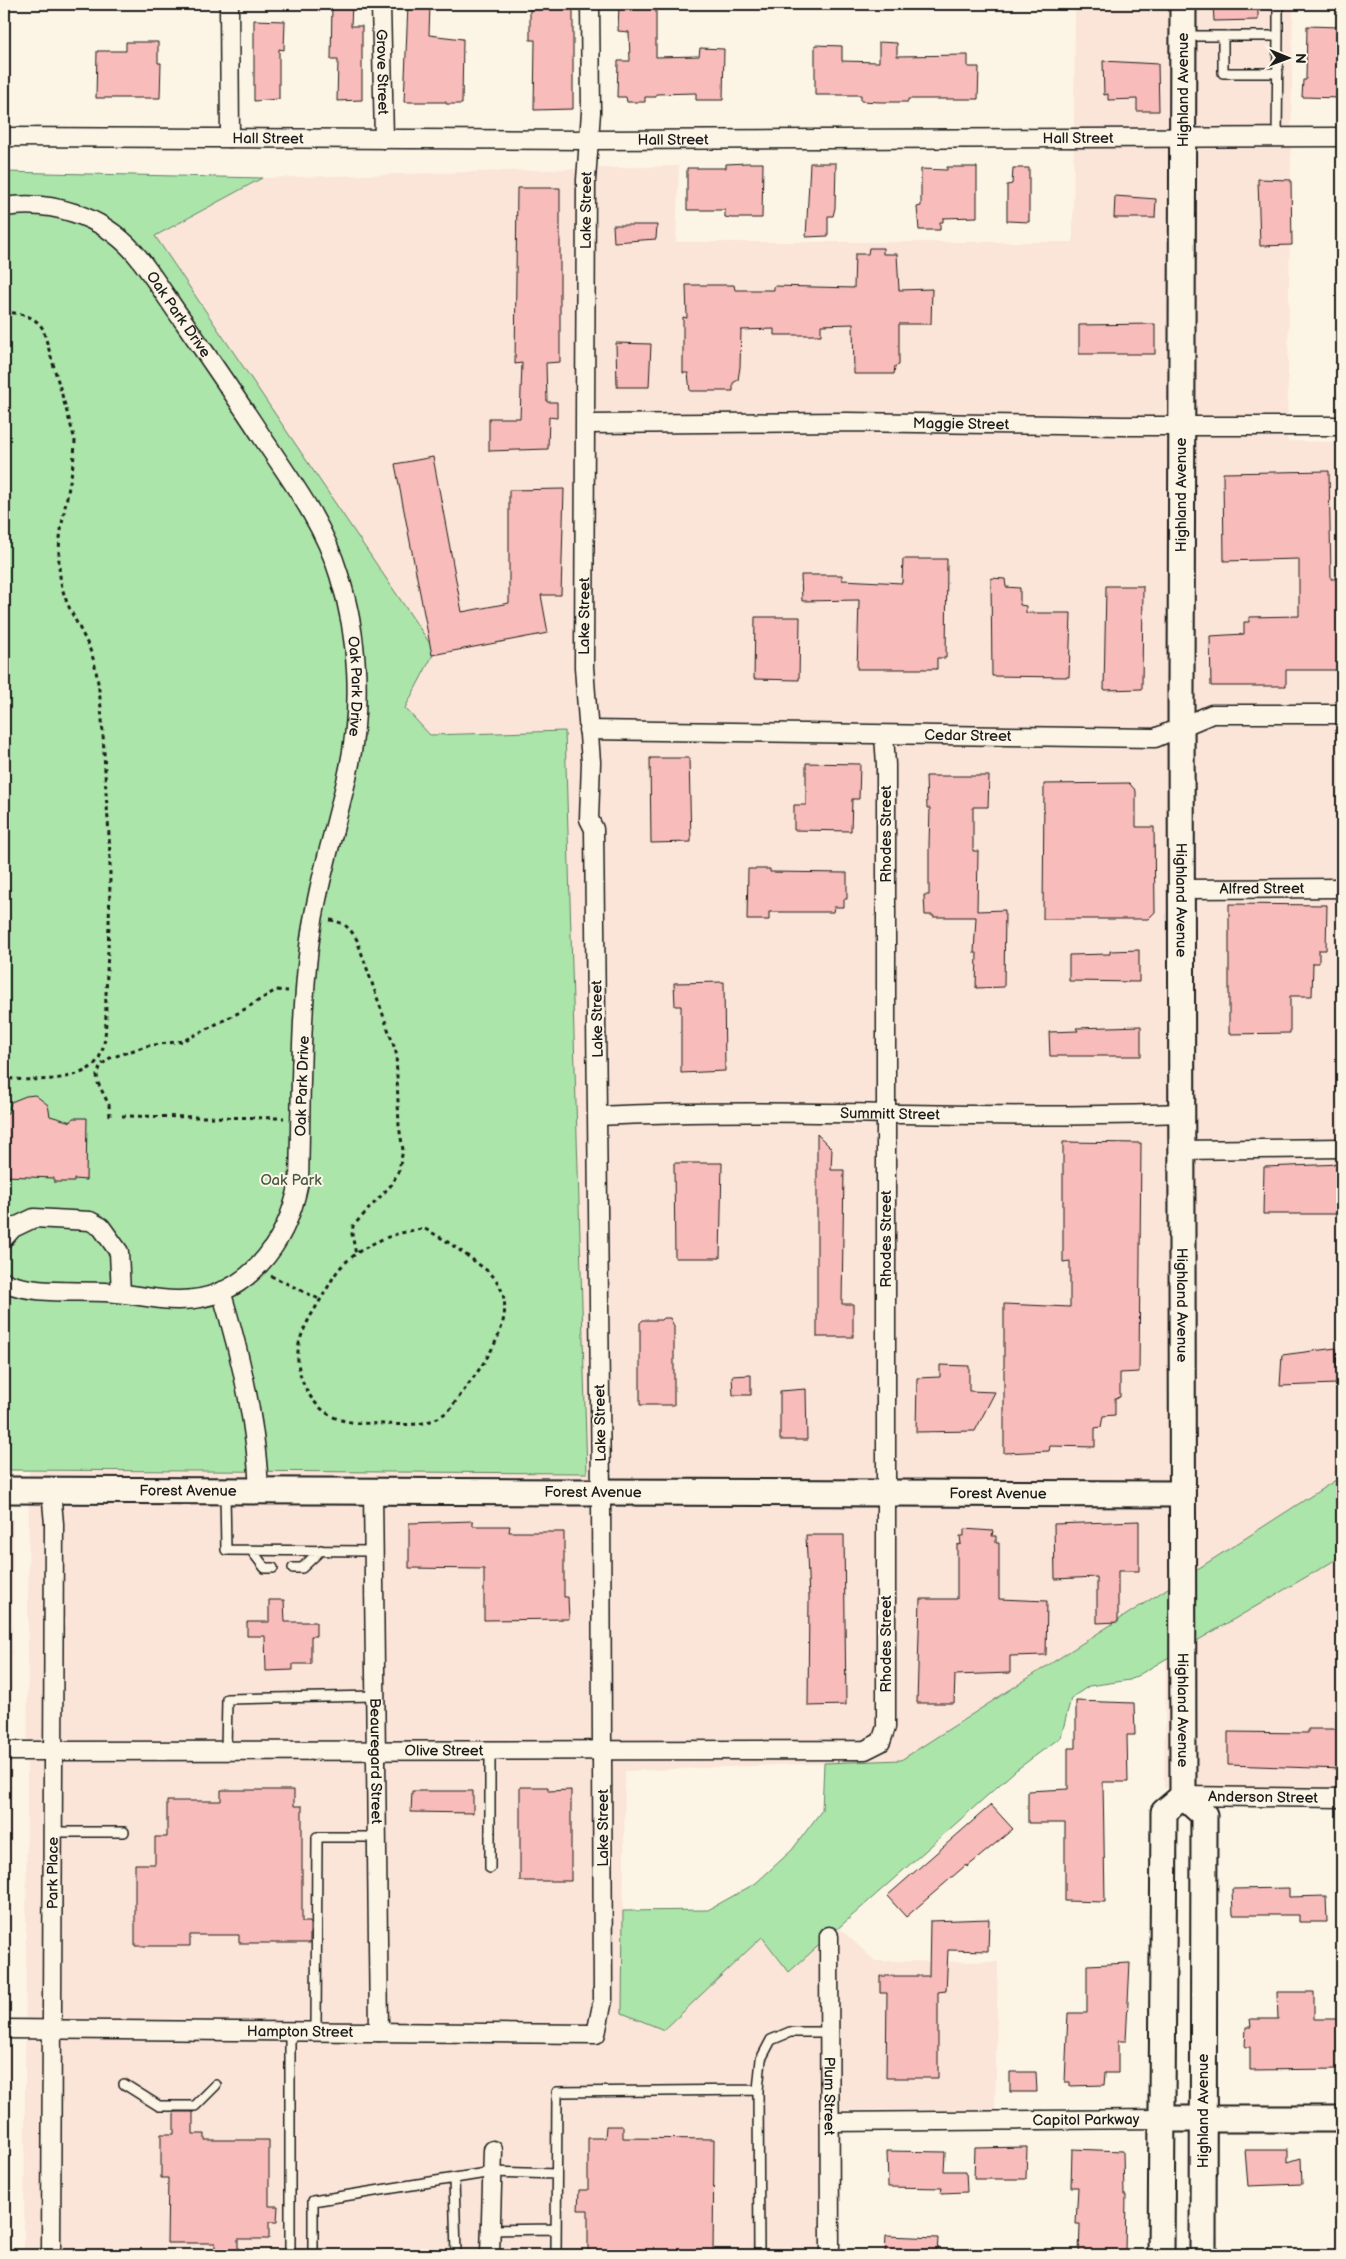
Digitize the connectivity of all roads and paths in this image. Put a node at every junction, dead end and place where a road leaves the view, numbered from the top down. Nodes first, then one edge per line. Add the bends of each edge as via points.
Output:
1 (229, 4) edge
2 (381, 4) edge
3 (590, 4) edge
4 (1183, 4) edge
5 (1278, 4) edge
6 (1182, 36) junction
7 (1223, 36) junction
8 (1278, 36) junction
9 (1278, 73) junction
10 (1182, 136) junction
11 (4, 137) edge
12 (1278, 137) junction
13 (1342, 137) edge
14 (230, 138) junction
15 (384, 139) junction
16 (590, 140) junction
17 (4, 207) edge
18 (4, 312) edge
19 (586, 424) junction
20 (1182, 426) junction
21 (1337, 426) dead end
22 (1342, 714) edge
23 (1182, 727) junction
24 (588, 730) junction
25 (884, 735) junction
26 (1342, 888) edge
27 (1182, 889) junction
28 (314, 918) junction
29 (306, 992) junction
30 (101, 1054) junction
31 (110, 1058) junction
32 (87, 1070) junction
33 (98, 1075) junction
34 (4, 1078) edge
35 (1182, 1113) junction
36 (885, 1114) junction
37 (110, 1116) dead end
38 (122, 1116) dead end
39 (598, 1116) junction
40 (301, 1118) junction
41 (1342, 1148) edge
42 (1182, 1150) junction
43 (4, 1238) edge
44 (356, 1255) junction
45 (256, 1269) junction
46 (4, 1282) edge
47 (221, 1291) junction
48 (121, 1292) junction
49 (320, 1300) junction
50 (4, 1490) edge
51 (51, 1490) junction
52 (225, 1490) junction
53 (258, 1490) junction
54 (373, 1490) junction
55 (601, 1492) junction
56 (887, 1493) junction
57 (1181, 1494) junction
58 (321, 1550) junction
59 (252, 1551) junction
60 (375, 1551) junction
61 (273, 1568) dead end
62 (293, 1568) dead end
63 (375, 1696) junction
64 (881, 1742) joint
65 (54, 1750) junction
66 (490, 1750) junction
67 (602, 1750) junction
68 (4, 1751) edge
69 (226, 1751) junction
70 (375, 1751) junction
71 (1183, 1796) junction
72 (1342, 1798) edge
73 (53, 1832) junction
74 (124, 1832) dead end
75 (377, 1837) junction
76 (490, 1868) dead end
77 (829, 1936) dead end
78 (4, 2029) edge
79 (52, 2029) junction
80 (290, 2032) junction
81 (316, 2032) junction
82 (379, 2032) junction
83 (829, 2032) junction
84 (596, 2034) joint
85 (124, 2084) dead end
86 (216, 2085) dead end
87 (758, 2090) junction
88 (1162, 2119) junction
89 (1203, 2119) junction
90 (1342, 2119) edge
91 (830, 2122) junction
92 (493, 2150) dead end
93 (492, 2172) junction
94 (556, 2174) junction
95 (454, 2178) junction
96 (556, 2229) junction
97 (491, 2230) junction
98 (51, 2255) edge
99 (290, 2255) edge
100 (313, 2255) edge
101 (456, 2255) edge
102 (490, 2255) edge
103 (556, 2255) edge
104 (759, 2255) edge
105 (830, 2255) edge
106 (1161, 2255) edge
107 (1203, 2255) edge

1 - 14 street
2 - 15 street, Grove Street
3 - 16 street, Lake Street
4 - 6 main road, Highland Avenue
5 - 8 lane
6 - 7 lane
6 - 10 main road, Highland Avenue
7 - 8 lane
7 - 9 lane via 1223,73
8 - 9 lane
9 - 12 lane
10 - 12 street, Hall Street
10 - 16 street, Hall Street
10 - 20 main road, Highland Avenue
11 - 14 street, Hall Street
12 - 13 street, Hall Street
14 - 15 street, Hall Street
15 - 16 street, Hall Street
16 - 19 street, Lake Street via 586,180
17 - 28 street, Oak Park Drive via 29,204 85,216 114,233 134,252 299,491 322,532 339,574 349,613 355,657 356,704 348,770
18 - 30 path via 19,313 40,323 75,440 74,466 59,552 61,583 70,610 92,652 100,698 110,865
19 - 20 street, Maggie Street via 847,422
19 - 24 street, Lake Street via 584,666
20 - 21 street, Maggie Street
20 - 23 main road, Highland Avenue
22 - 23 street, Cedar Street via 1219,713
23 - 25 street, Cedar Street via 1155,738
23 - 27 main road, Highland Avenue
24 - 25 street, Cedar Street
24 - 39 street, Lake Street via 591,762 589,819 594,829
25 - 36 street, Rhodes Street
26 - 27 street, Alfred Street
27 - 35 main road, Highland Avenue
28 - 29 street, Oak Park Drive
28 - 44 path via 338,921 351,929 396,1052 403,1150 399,1170 385,1193 353,1226
29 - 31 path via 276,990 183,1041 128,1051
29 - 40 street, Oak Park Drive
30 - 31 path via 103,1058
30 - 32 path
31 - 33 path via 101,1065
32 - 33 path
32 - 34 path via 46,1080
33 - 37 path
35 - 36 street, Summitt Street via 1112,1116
35 - 42 main road, Highland Avenue
36 - 39 street, Summitt Street
36 - 56 street, Rhodes Street
38 - 40 path
39 - 55 street, Lake Street
40 - 45 street, Oak Park Drive via 296,1198 283,1232
41 - 42 street
42 - 57 main road, Highland Avenue
43 - 48 street via 13,1228 34,1218 90,1221 102,1227 119,1252
44 - 49 path via 340,1268
44 - 49 path via 400,1233 425,1230 445,1238 496,1279 506,1308 501,1332 451,1408 440,1418 404,1425 338,1419 311,1400 298,1368 298,1345
45 - 47 street, Oak Park Drive
45 - 49 path
46 - 48 street, Oak Park Drive via 20,1288
47 - 48 street, Oak Park Drive via 187,1300
47 - 53 street via 242,1362 257,1453
50 - 51 main road, Forest Avenue
51 - 52 main road, Forest Avenue
51 - 65 street, Park Place via 54,1524
52 - 53 main road, Forest Avenue
52 - 59 lane via 226,1550
53 - 54 main road, Forest Avenue
54 - 55 main road, Forest Avenue
54 - 60 street, Beauregard Street
55 - 56 main road, Forest Avenue
55 - 67 street, Lake Street
56 - 57 main road, Forest Avenue
56 - 64 street, Rhodes Street via 886,1727
57 - 71 main road, Highland Avenue
58 - 59 lane
58 - 60 lane
58 - 62 lane via 302,1568
59 - 61 lane via 265,1568
60 - 63 street, Beauregard Street
63 - 69 lane via 227,1699
63 - 70 street, Beauregard Street
64 - 67 street, Olive Street via 865,1750
65 - 68 street, Olive Street
65 - 69 street, Olive Street
65 - 73 street, Park Place
66 - 67 street, Olive Street
66 - 70 street, Olive Street
66 - 76 lane
67 - 84 street, Lake Street via 603,2000
69 - 70 street, Olive Street
70 - 75 street, Beauregard Street
71 - 72 street, Anderson Street
71 - 88 main road via 1164,1812
71 - 89 main road, Highland Avenue via 1204,1815
73 - 74 lane
73 - 79 street, Park Place
75 - 81 lane via 317,1837
75 - 82 street, Beauregard Street
77 - 83 street, Plum Street
78 - 79 street, Hampton Street
79 - 80 street, Hampton Street
79 - 98 street, Park Place
80 - 81 street, Hampton Street
80 - 99 lane
81 - 82 street, Hampton Street
82 - 84 street, Hampton Street
83 - 87 lane via 790,2032 771,2040 760,2059
83 - 91 street, Plum Street
85 - 86 lane via 159,2106 196,2106
87 - 94 lane via 557,2092
87 - 104 lane
88 - 89 main road, Capitol Parkway
88 - 91 street, Capitol Parkway
88 - 106 main road
89 - 90 main road, Capitol Parkway
89 - 107 main road, Highland Avenue
91 - 105 street, Plum Street
92 - 93 street
93 - 94 lane
93 - 95 lane
93 - 97 street
94 - 96 lane
95 - 100 lane via 313,2200
95 - 101 lane
96 - 97 lane
96 - 103 lane
97 - 102 street

